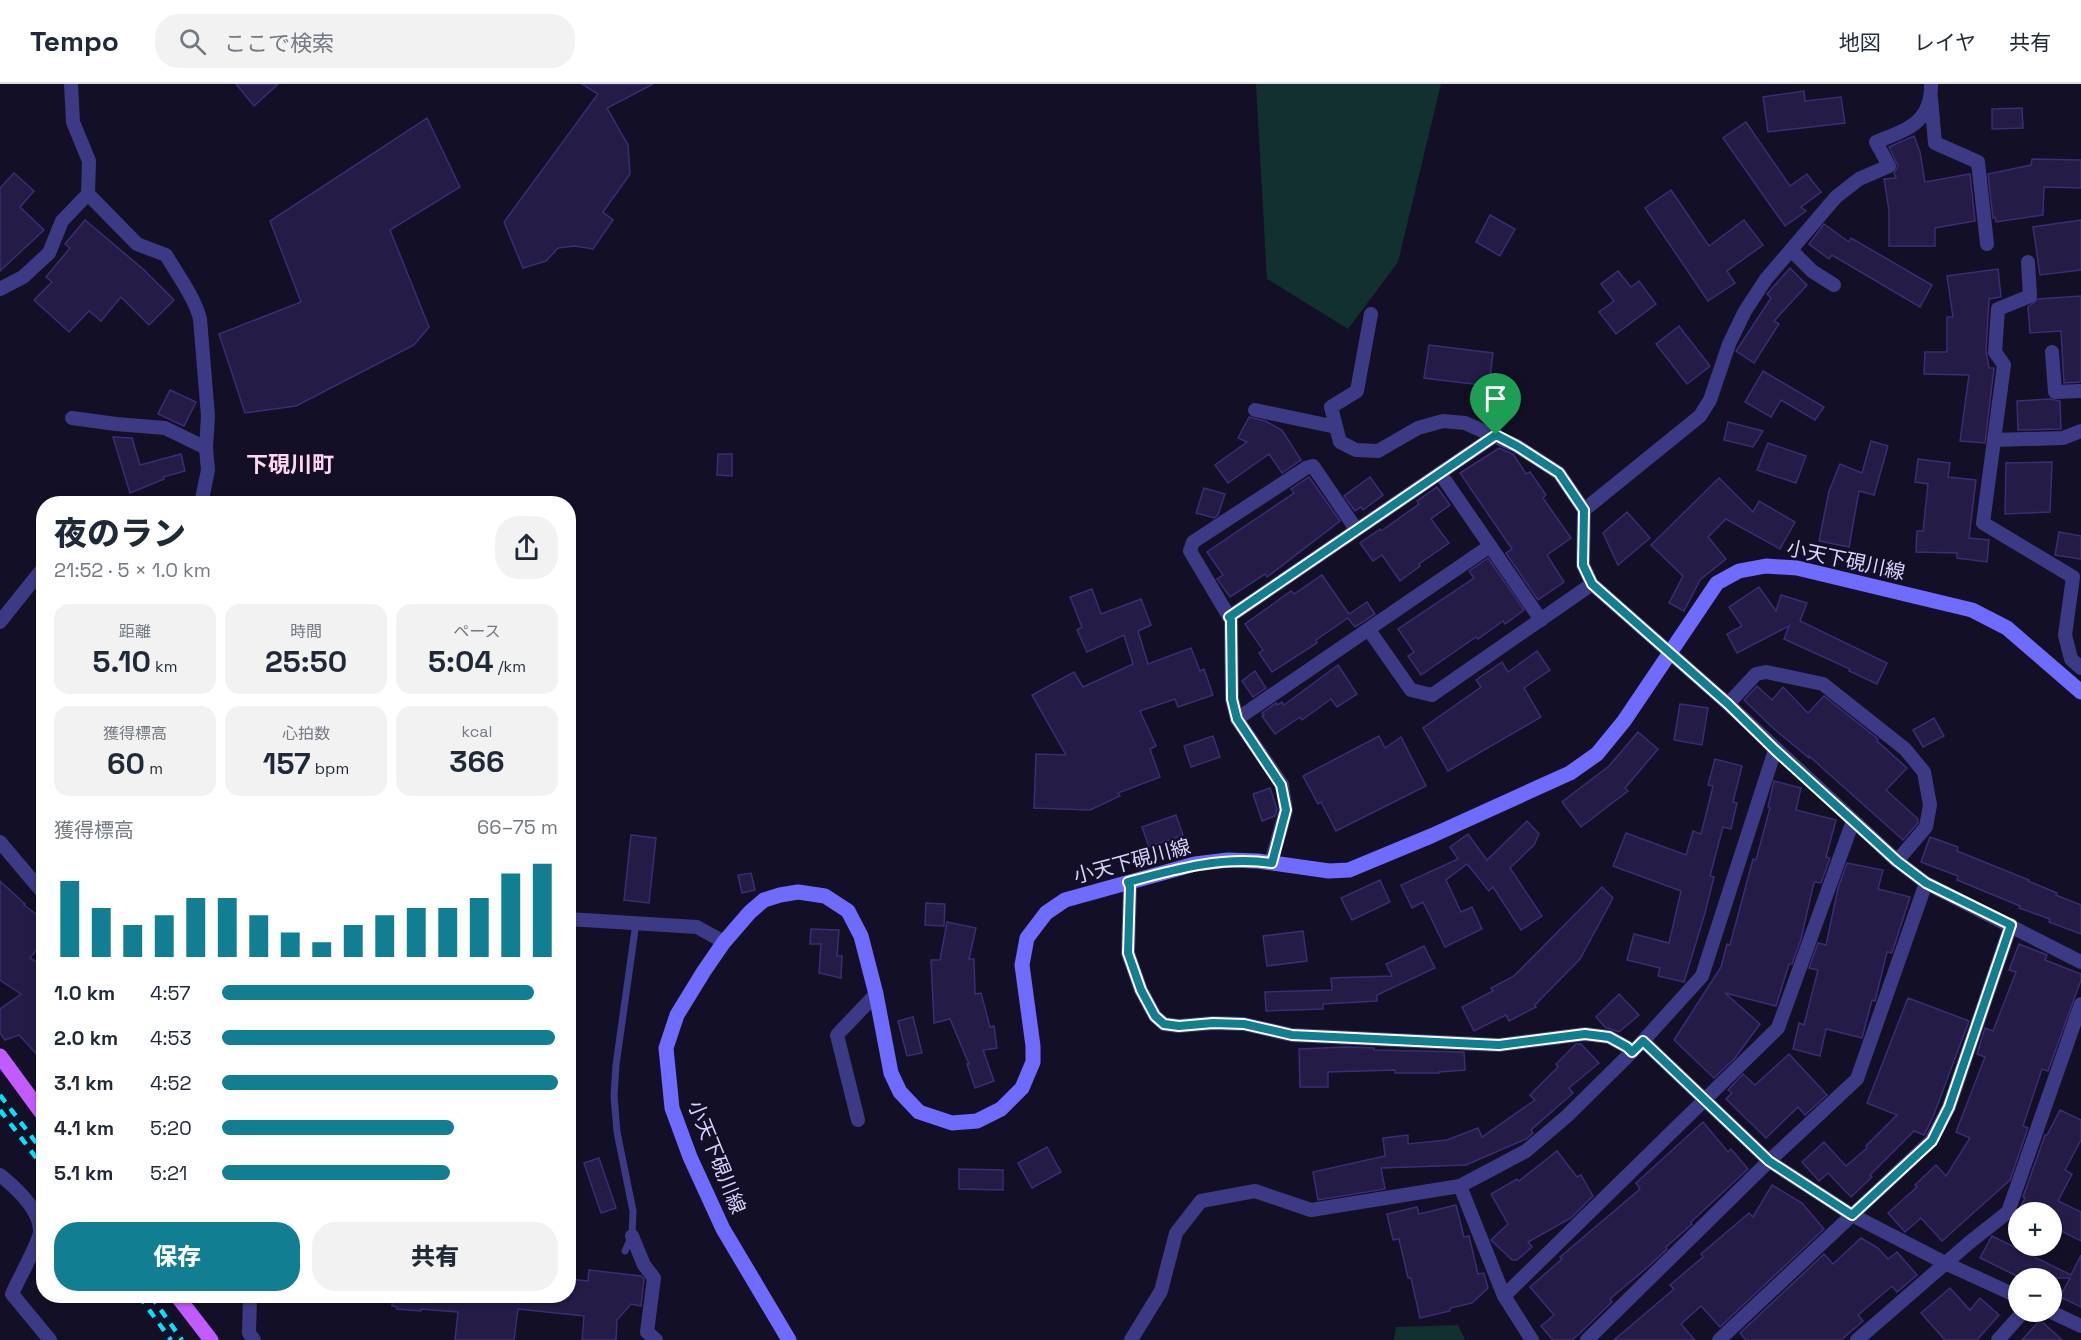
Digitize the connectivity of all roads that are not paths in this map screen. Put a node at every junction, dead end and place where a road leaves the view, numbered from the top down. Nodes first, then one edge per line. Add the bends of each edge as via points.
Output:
1 (71, 84) edge
2 (1931, 91) edge
3 (88, 194) junction
4 (1987, 244) dead end
5 (1791, 250) junction
6 (2028, 262) dead end
7 (1834, 285) dead end
8 (0, 289) edge
9 (1371, 314) dead end
10 (2052, 352) dead end
11 (2081, 391) edge
12 (1255, 410) dead end
13 (72, 418) dead end
14 (1336, 427) junction
15 (2081, 431) edge
16 (1496, 435) junction
17 (1994, 440) junction
18 (206, 448) junction
19 (1440, 474) junction
20 (203, 496) edge
21 (1584, 510) junction
22 (1356, 529) junction
23 (1490, 546) junction
24 (36, 577) edge
25 (1592, 584) junction
26 (1229, 617) junction
27 (1541, 620) junction
28 (0, 622) edge
29 (1369, 630) junction
30 (1670, 652) junction
31 (2081, 668) edge
32 (2081, 692) edge
33 (1728, 704) junction
34 (1237, 719) junction
35 (1775, 750) junction
36 (1853, 821) junction
37 (0, 842) edge
38 (1897, 861) junction
39 (1272, 863) junction
40 (1128, 882) junction
41 (1926, 883) junction
42 (36, 885) edge
43 (576, 919) edge
44 (636, 923) junction
45 (2011, 925) junction
46 (724, 942) junction
47 (2081, 962) edge
48 (876, 994) junction
49 (2081, 1004) edge
50 (1643, 1041) junction
51 (1632, 1052) junction
52 (0, 1056) edge
53 (1703, 1100) junction
54 (36, 1105) edge
55 (858, 1120) dead end
56 (1769, 1161) junction
57 (0, 1175) edge
58 (1460, 1186) junction
59 (1852, 1215) junction
60 (36, 1217) edge
61 (632, 1236) junction
62 (36, 1241) edge
63 (625, 1251) dead end
64 (1945, 1263) junction
65 (2008, 1292) edge
66 (1504, 1296) junction
67 (182, 1303) edge
68 (250, 1303) edge
69 (2062, 1317) edge
70 (2014, 1322) edge
71 (2081, 1326) edge
72 (50, 1340) edge
73 (211, 1340) edge
74 (254, 1340) edge
75 (656, 1340) edge
76 (789, 1340) edge
77 (1131, 1340) edge
78 (1532, 1340) edge
79 (1587, 1340) edge
80 (1719, 1340) edge
81 (1857, 1340) edge
82 (1998, 1340) edge

1 - 3 street via 73,122 89,161
2 - 4 street via 1935,142 1978,162
2 - 5 street via 1911,129 1876,142 1889,166 1859,179 1836,197
3 - 8 street via 62,221 49,253 23,276
3 - 18 street via 137,244 166,255 197,304 208,416
5 - 7 street via 1812,272
5 - 21 street via 1745,311 1700,416
6 - 17 street via 2030,296 1998,309 1995,352 2004,365
9 - 14 street via 1357,391 1331,407
10 - 11 street via 2055,392
12 - 14 street
13 - 18 street via 165,428
14 - 16 street via 1340,442 1356,450 1378,451 1418,428 1443,421 1465,423
15 - 17 street via 2063,438
16 - 19 street
16 - 21 street via 1559,473
17 - 31 street via 1983,523 2073,577 2065,635 2071,659
18 - 20 street via 208,470
19 - 22 street
19 - 23 street
21 - 25 street via 1583,565
22 - 26 street
22 - 26 street via 1313,466 1192,542 1190,551
23 - 27 street
23 - 29 street
24 - 28 street
25 - 27 street
25 - 30 street
26 - 34 street via 1232,699
27 - 29 street via 1432,694 1411,690
29 - 34 street
30 - 32 main road, 小天下硯川線 via 1717,583 1739,571 1797,568 1972,610 2007,628
30 - 33 street
30 - 39 main road, 小天下硯川線 via 1598,754 1570,773 1349,870
33 - 35 street
33 - 38 street via 1756,674 1766,672 1823,684 1905,749 1924,772 1930,805 1926,827
34 - 39 street via 1281,785 1286,810
35 - 36 street
35 - 50 street via 1702,976
36 - 38 street
36 - 53 street via 1778,1029
37 - 42 street
38 - 41 street
39 - 40 main road, 小天下硯川線 via 1228,860 1195,864
40 - 48 main road, 小天下硯川線 via 1065,900 1046,913 1027,938 1022,966 1032,1062 1023,1088 1001,1109 977,1121 952,1123 919,1112 900,1092 891,1073
40 - 51 street via 1128,953 1141,990 1164,1024 1244,1024 1292,1035 1499,1045 1585,1034 1609,1037
41 - 45 street
41 - 56 street via 1857,1079
43 - 44 street
44 - 46 street via 698,927
44 - 61 lane via 614,1096 633,1211
45 - 47 street
45 - 59 street via 1949,1107 1932,1141
46 - 48 main road, 小天下硯川線 via 764,900 798,892 825,896 848,911 861,936
46 - 76 main road, 小天下硯川線 via 677,1014 666,1048 672,1108 723,1229
48 - 55 street via 837,1035
49 - 64 street via 2008,1212
50 - 51 street
50 - 53 street
51 - 58 street via 1526,1151
52 - 54 main road
53 - 56 street
53 - 66 street
56 - 59 street
56 - 79 street
57 - 60 street via 19,1190
58 - 66 street
58 - 77 street via 1311,1210 1255,1191 1201,1201 1176,1233 1161,1291
59 - 64 street
59 - 80 street
61 - 63 lane
61 - 75 street via 654,1278 647,1332
62 - 72 street via 12,1294
64 - 65 street
64 - 81 street
66 - 78 street
67 - 73 main road
68 - 74 street via 249,1333
69 - 71 street
70 - 82 street

